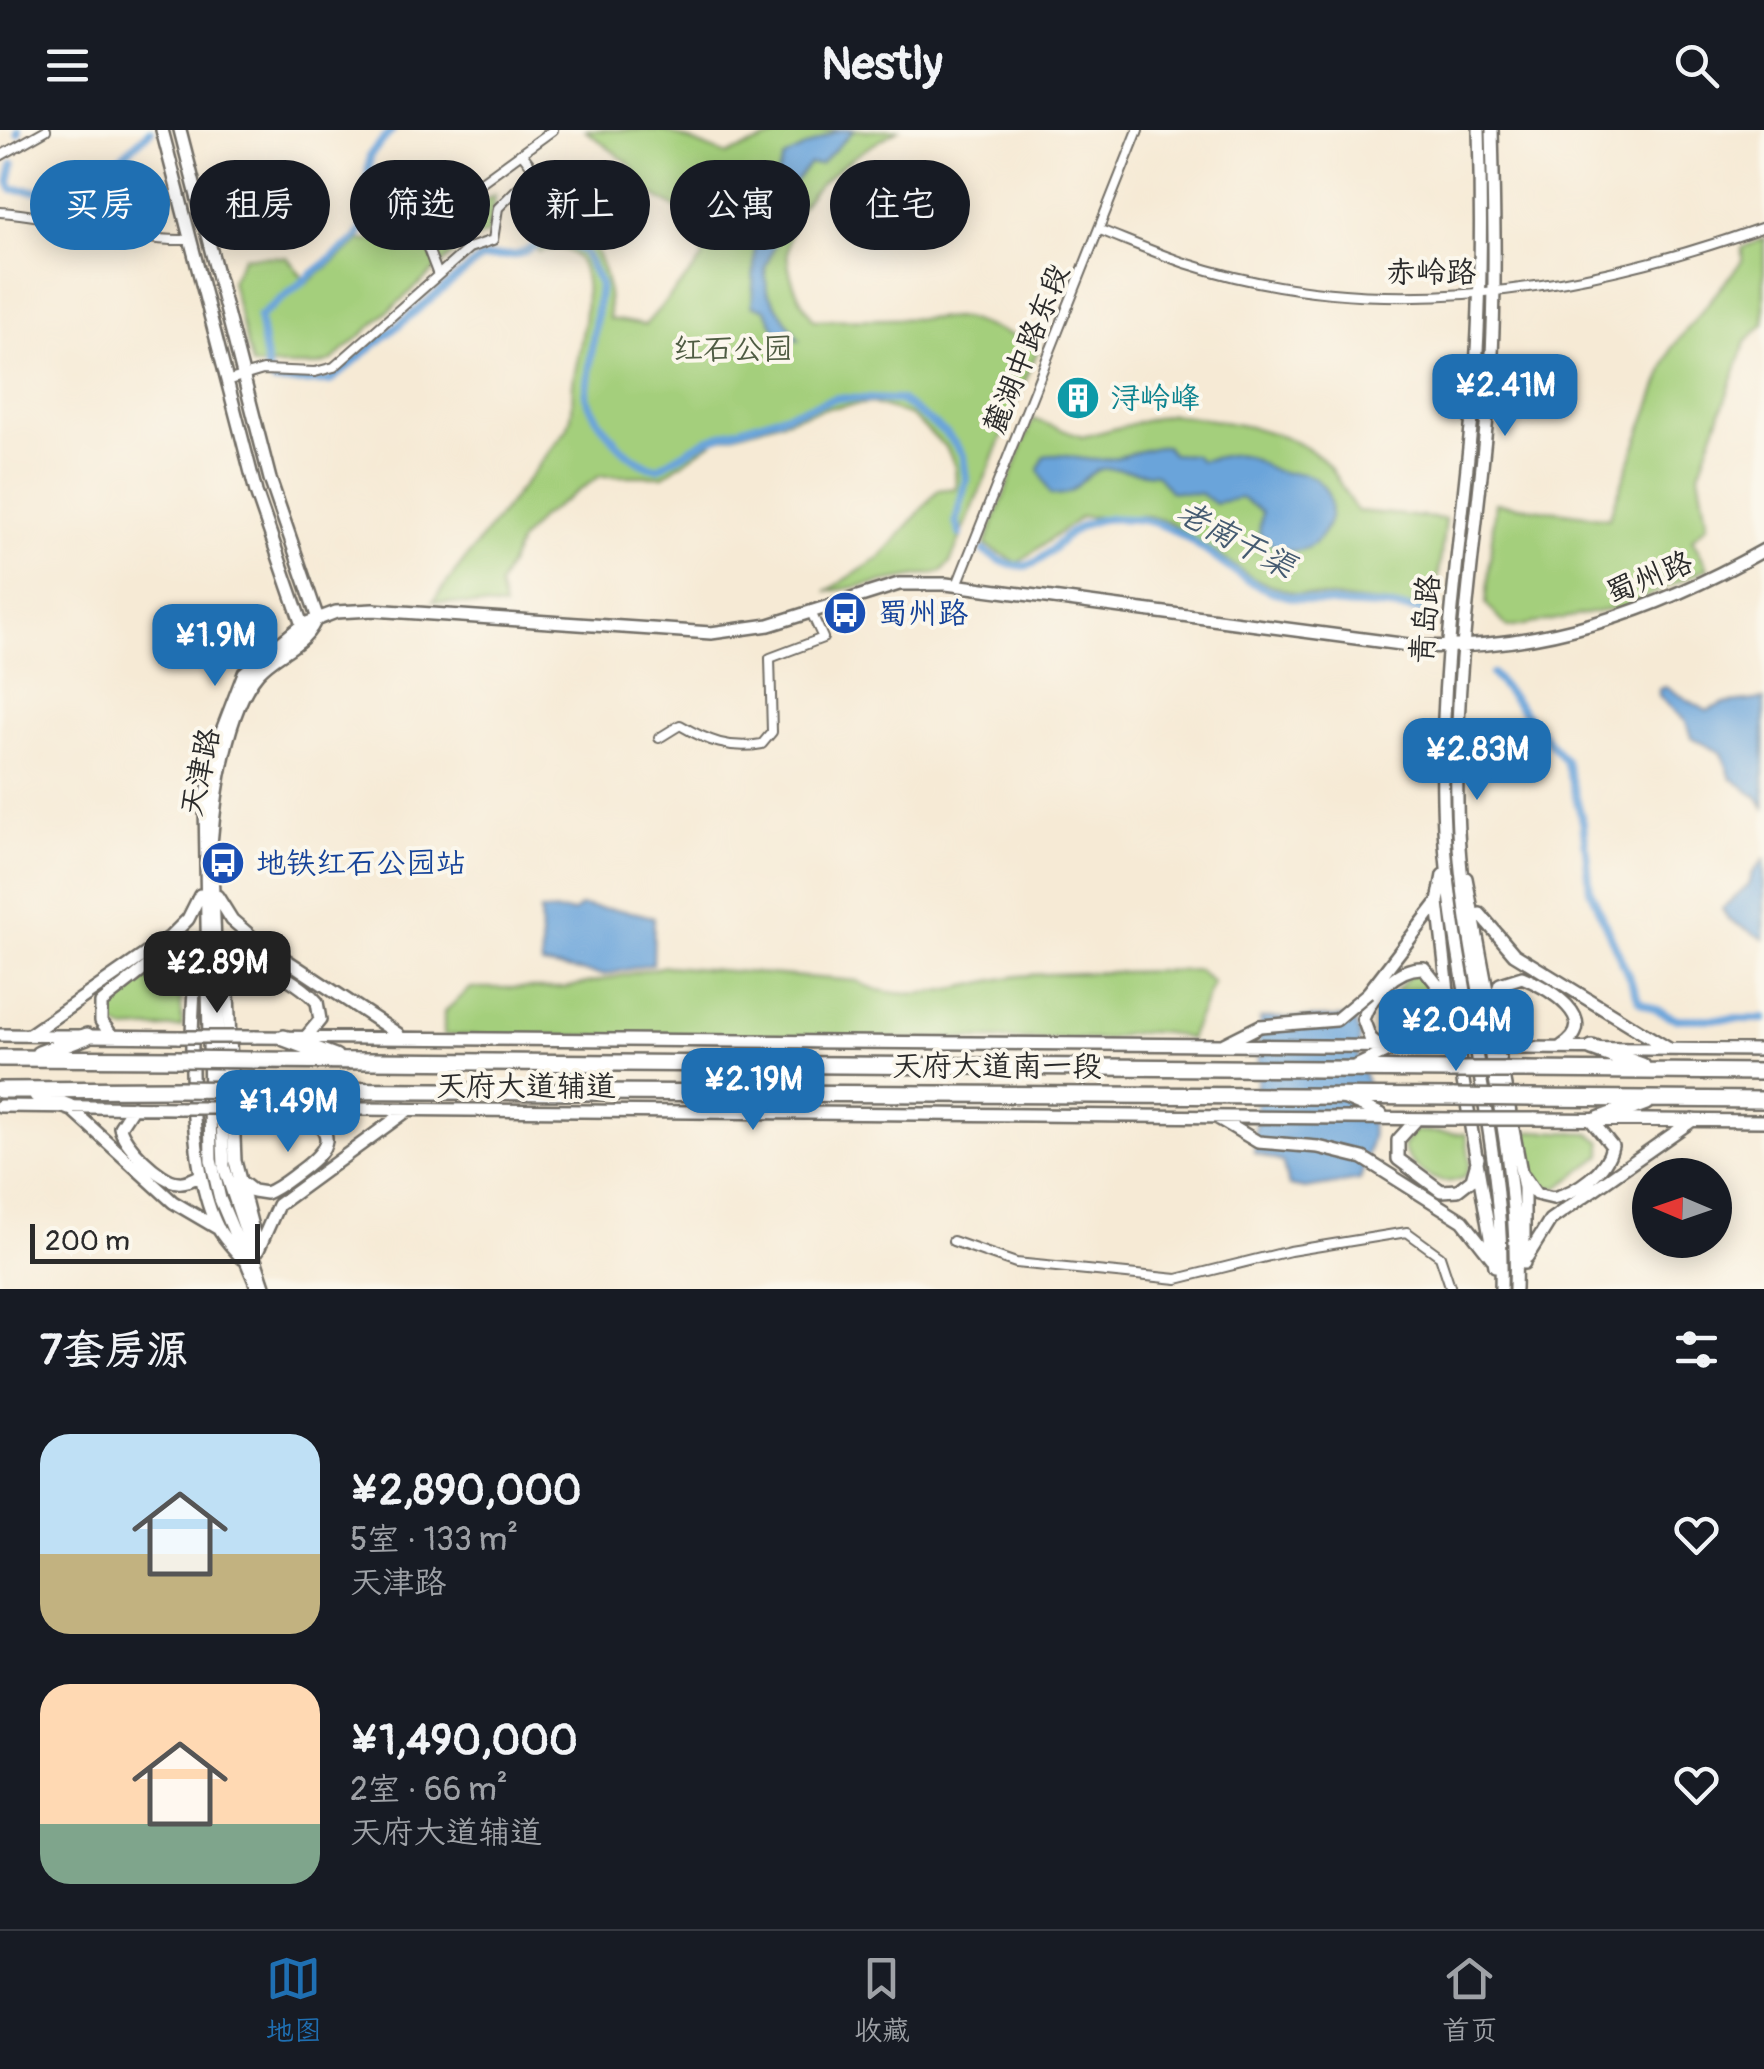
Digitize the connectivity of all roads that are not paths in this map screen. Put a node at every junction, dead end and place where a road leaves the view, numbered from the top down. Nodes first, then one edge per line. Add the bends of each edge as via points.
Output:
1 (46, 130) edge
2 (162, 130) edge
3 (180, 130) edge
4 (553, 130) edge
5 (1138, 130) edge
6 (1479, 130) edge
7 (1492, 130) edge
8 (523, 155) junction
9 (0, 156) edge
10 (490, 178) edge
11 (0, 212) edge
12 (1764, 226) edge
13 (1100, 230) junction
14 (189, 240) junction
15 (428, 250) edge
16 (438, 275) junction
17 (1486, 294) junction
18 (242, 376) junction
19 (226, 381) junction
20 (1764, 550) edge
21 (957, 585) junction
22 (811, 612) junction
23 (318, 616) junction
24 (302, 625) junction
25 (1464, 646) junction
26 (1446, 647) junction
27 (659, 738) dead end
28 (1460, 860) junction
29 (1445, 861) junction
30 (208, 886) junction
31 (1438, 902) junction
32 (1474, 903) junction
33 (204, 905) junction
34 (216, 933) junction
35 (194, 980) junction
36 (228, 993) junction
37 (1449, 1000) junction
38 (1492, 1010) junction
39 (0, 1035) edge
40 (29, 1035) junction
41 (87, 1036) junction
42 (112, 1036) junction
43 (284, 1038) junction
44 (305, 1038) junction
45 (412, 1038) junction
46 (1221, 1045) junction
47 (1560, 1048) junction
48 (1592, 1048) junction
49 (1669, 1049) junction
50 (1764, 1050) edge
51 (1371, 1055) junction
52 (0, 1058) edge
53 (29, 1058) junction
54 (343, 1060) junction
55 (1655, 1071) junction
56 (1764, 1072) edge
57 (24, 1090) junction
58 (343, 1092) junction
59 (1655, 1099) junction
60 (1764, 1100) edge
61 (1, 1101) edge
62 (69, 1107) junction
63 (133, 1107) junction
64 (304, 1109) junction
65 (1375, 1109) junction
66 (408, 1110) junction
67 (1215, 1116) junction
68 (1417, 1119) junction
69 (1595, 1120) junction
70 (1693, 1120) junction
71 (1764, 1121) edge
72 (1479, 1154) junction
73 (1521, 1172) junction
74 (201, 1175) junction
75 (237, 1178) junction
76 (219, 1229) junction
77 (953, 1241) dead end
78 (258, 1250) junction
79 (1494, 1262) junction
80 (1524, 1263) junction
81 (256, 1269) junction
82 (1508, 1288) edge
83 (258, 1289) edge
84 (266, 1289) edge
85 (1452, 1289) edge

1 - 9 street
2 - 14 street
3 - 18 street
4 - 8 street
5 - 13 street, 麓湖中路东段
6 - 17 street, 青岛路
7 - 17 street, 青岛路
8 - 10 street
8 - 16 street via 535,171 498,208 493,240 468,248
11 - 14 street
12 - 17 street, 赤岭路 via 1648,263
13 - 17 street, 赤岭路 via 1186,263 1308,289
13 - 21 street, 麓湖中路东段
14 - 19 street
15 - 16 street
16 - 18 street via 334,367
17 - 25 street, 青岛路 via 1490,374
17 - 26 street, 青岛路
18 - 19 street
18 - 23 street
19 - 24 street
20 - 25 street, 蜀州路 via 1621,618
21 - 22 street, 蜀州路 via 899,584
21 - 26 street, 蜀州路
22 - 23 street, 蜀州路 via 711,633 373,610
22 - 27 street via 823,638 770,658 772,732 762,744 744,748 704,740 680,725
23 - 24 street, 蜀州路
23 - 30 street, 天津路 via 312,633 253,678 240,708 214,806
24 - 30 street, 天津路 via 253,663 232,702 205,802
25 - 26 street, 蜀州路
25 - 28 street, 青岛路 via 1457,747
26 - 29 street, 青岛路
28 - 32 street
28 - 82 street, 青岛路 via 1512,1204
29 - 31 street
29 - 82 street, 青岛路
30 - 33 street, 天津路
30 - 34 street, 天津路
30 - 40 street via 170,937
30 - 45 street via 253,938 388,1031
31 - 37 street
31 - 46 street, bridge via 1368,992 1336,1020 1260,1026
32 - 38 street
32 - 49 street via 1514,954
33 - 35 street
33 - 81 street, 天津路 via 211,1160 220,1199
34 - 36 street
34 - 81 street, 天津路 via 224,1167
35 - 42 street via 175,963 152,964 101,1003
35 - 74 street
36 - 44 street via 247,964 263,966 317,1002 320,1020
36 - 75 street
37 - 51 street via 1433,974 1405,969 1363,1019
37 - 72 street
38 - 47 street via 1507,979 1530,980 1577,1018 1572,1040
38 - 73 street
39 - 40 street, 天府大道辅道
40 - 41 street, 天府大道辅道
41 - 42 street, 天府大道辅道
41 - 53 highway
42 - 43 street, 天府大道辅道, bridge
43 - 44 street, 天府大道辅道
43 - 54 highway
44 - 45 street, 天府大道辅道
45 - 46 street, 天府大道辅道
46 - 51 street, 天府大道辅道
47 - 48 street
47 - 51 street, bridge via 1398,1047
48 - 49 street
48 - 55 highway
49 - 50 street
51 - 54 highway, 天府大道南一段 via 1350,1069
51 - 55 highway, 天府大道南一段, bridge via 1451,1070
52 - 53 highway, 天府大道南一段
53 - 54 highway, 天府大道南一段, bridge
55 - 56 highway
57 - 58 highway, 天府大道南一段, bridge
57 - 61 highway, 天府大道南一段
57 - 62 highway
58 - 64 highway
58 - 65 highway, 天府大道南一段 via 1252,1095 1339,1097
59 - 60 highway
59 - 65 highway, 天府大道南一段, bridge via 1454,1097
59 - 69 highway
61 - 62 street, 天府大道辅道
62 - 63 street, 天府大道辅道
62 - 76 street via 174,1202
63 - 64 street, 天府大道辅道, bridge
63 - 74 street via 120,1127 124,1139 166,1179
64 - 66 street, 天府大道辅道
64 - 75 street via 323,1124 320,1156 266,1193 252,1192
65 - 67 street, 天府大道辅道
65 - 68 street via 1392,1119
66 - 67 street, 天府大道辅道
66 - 78 street via 278,1205
67 - 79 street via 1258,1142 1339,1150 1382,1169 1463,1222
68 - 69 street, bridge
68 - 72 street via 1398,1140 1398,1159 1432,1186 1450,1192 1465,1186
69 - 70 street
69 - 73 street via 1612,1146 1601,1170 1553,1198 1536,1194
70 - 71 street
70 - 80 street via 1550,1220
72 - 79 street
73 - 80 street
74 - 76 street
75 - 78 street
76 - 81 street
77 - 85 street via 1016,1263 1177,1279 1290,1250 1407,1232 1440,1256
78 - 81 street
79 - 82 street
80 - 82 street
81 - 83 street, 天津路
81 - 84 street, 天津路

